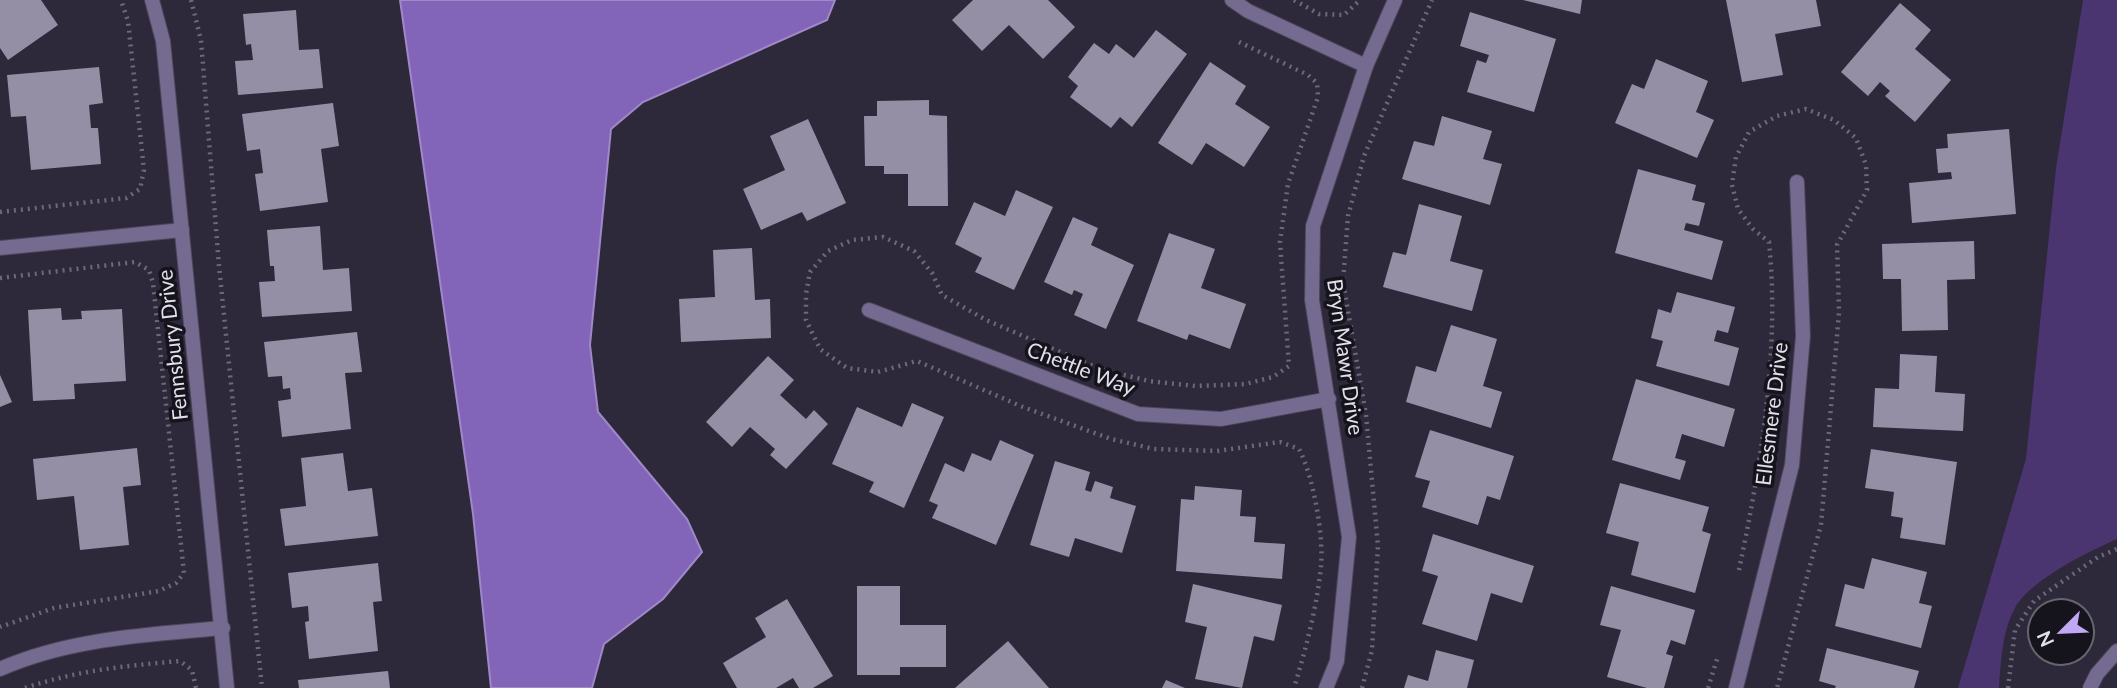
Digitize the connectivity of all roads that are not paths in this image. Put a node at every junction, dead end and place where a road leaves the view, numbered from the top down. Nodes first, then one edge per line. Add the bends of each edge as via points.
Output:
1 (152, 0) edge
2 (1232, 0) edge
3 (1395, 0) edge
4 (1366, 66) junction
5 (1797, 181) dead end
6 (182, 230) junction
7 (0, 248) edge
8 (869, 310) dead end
9 (1328, 399) junction
10 (223, 628) junction
11 (2117, 651) edge
12 (0, 669) edge
13 (227, 688) edge
14 (1326, 688) edge
15 (1736, 688) edge
16 (2090, 688) edge

1 - 6 street, Fennsbury Drive via 163,41
2 - 4 street
3 - 4 street, Bryn Mawr Drive
4 - 9 street, Bryn Mawr Drive via 1312,226 1312,300
5 - 15 street, Ellesmere Drive via 1803,336 1792,465
6 - 7 street
6 - 10 street, Fennsbury Drive
8 - 9 street, Chettle Way via 1138,414 1221,419
9 - 14 street, Bryn Mawr Drive via 1349,537 1337,661
10 - 12 street via 95,641
10 - 13 street, Fennsbury Drive
11 - 16 street

